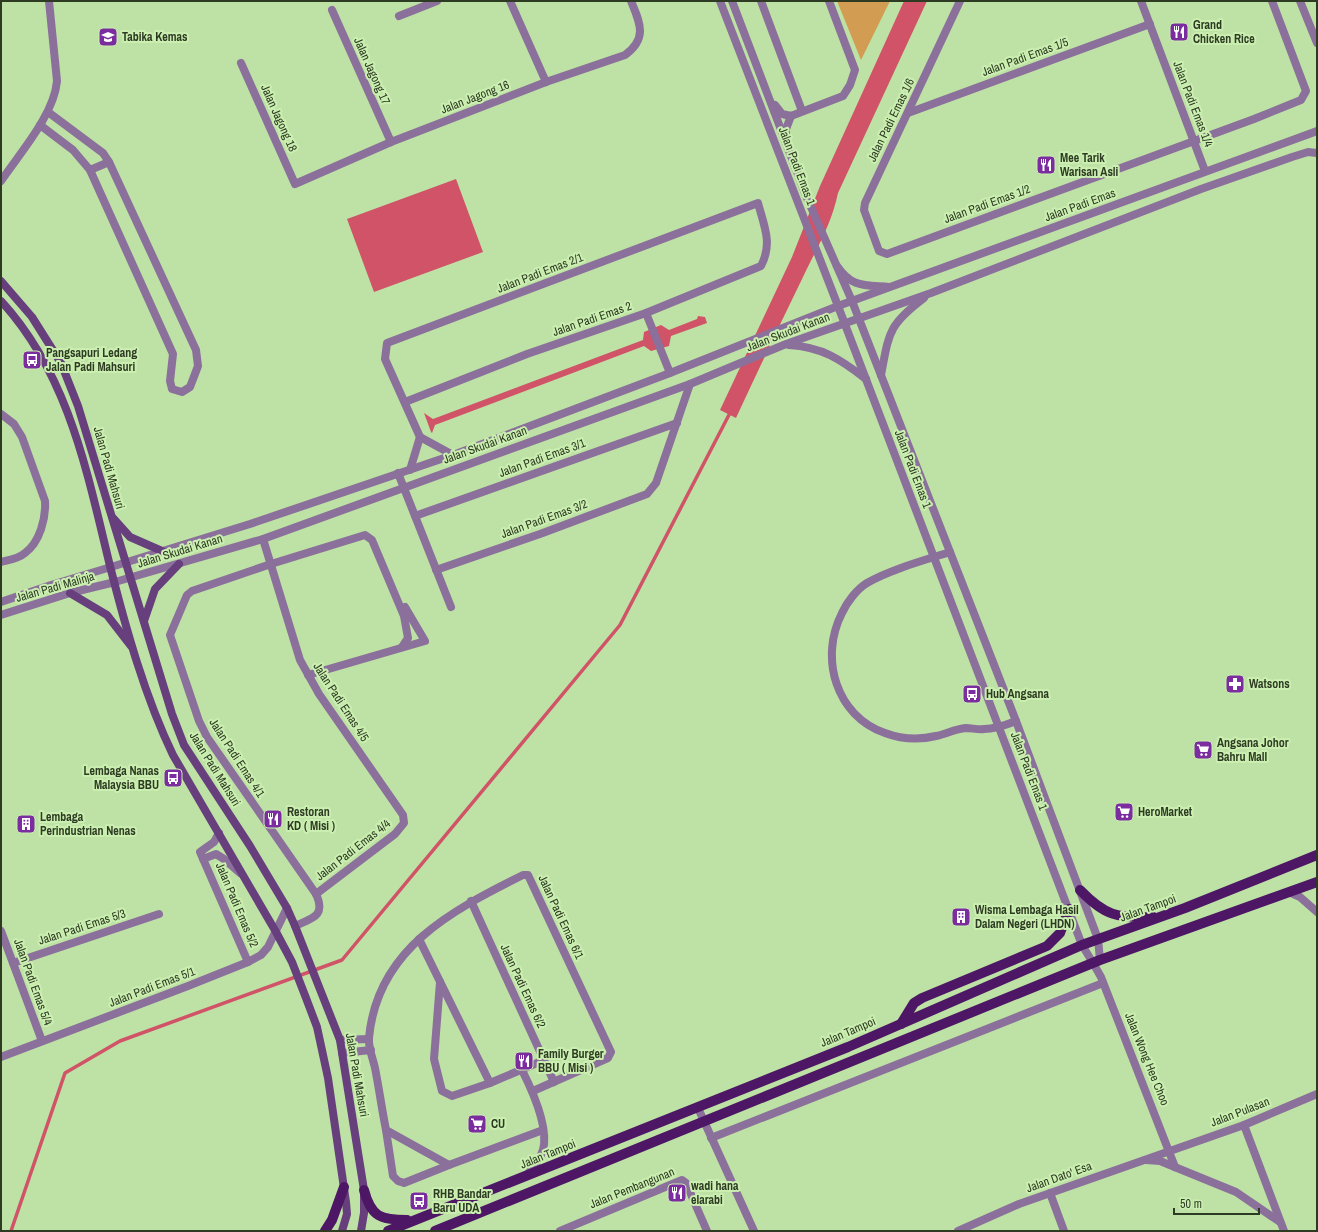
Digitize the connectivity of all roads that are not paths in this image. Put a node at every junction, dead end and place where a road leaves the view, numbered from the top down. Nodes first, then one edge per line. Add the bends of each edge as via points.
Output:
1 (49, 1) edge
2 (437, 1) edge
3 (510, 1) edge
4 (632, 1) edge
5 (720, 1) edge
6 (732, 1) edge
7 (761, 1) edge
8 (829, 1) edge
9 (960, 1) edge
10 (1141, 1) edge
11 (1272, 1) edge
12 (1300, 1) edge
13 (332, 10) dead end
14 (399, 16) dead end
15 (1150, 24) junction
16 (1317, 43) edge
17 (241, 63) dead end
18 (546, 82) junction
19 (770, 98) junction
20 (802, 111) junction
21 (48, 112) junction
22 (908, 113) junction
23 (791, 116) junction
24 (40, 125) junction
25 (1317, 131) edge
26 (1194, 140) junction
27 (391, 142) junction
28 (786, 142) junction
29 (1317, 153) edge
30 (109, 162) junction
31 (90, 170) junction
32 (1205, 171) junction
33 (1, 181) edge
34 (295, 184) joint
35 (768, 242) joint
36 (879, 250) joint
37 (836, 266) junction
38 (1, 281) edge
39 (892, 288) junction
40 (930, 293) junction
41 (1, 301) edge
42 (852, 301) junction
43 (838, 306) junction
44 (646, 313) junction
45 (858, 318) junction
46 (844, 323) junction
47 (786, 344) junction
48 (670, 373) junction
49 (881, 376) junction
50 (866, 380) junction
51 (690, 384) junction
52 (406, 402) junction
53 (1, 414) edge
54 (677, 423) junction
55 (420, 437) junction
56 (453, 455) junction
57 (410, 470) junction
58 (398, 473) junction
59 (404, 487) junction
60 (110, 514) junction
61 (415, 516) junction
62 (263, 539) junction
63 (162, 551) junction
64 (950, 552) junction
65 (934, 557) junction
66 (1, 562) edge
67 (125, 563) junction
68 (179, 564) junction
69 (271, 564) junction
70 (111, 567) junction
71 (436, 570) junction
72 (130, 579) junction
73 (116, 582) junction
74 (394, 588) junction
75 (70, 593) junction
76 (1, 602) edge
77 (451, 607) dead end
78 (1, 615) edge
79 (144, 622) junction
80 (402, 647) junction
81 (135, 651) junction
82 (308, 675) junction
83 (1016, 721) junction
84 (1000, 727) junction
85 (404, 823) joint
86 (219, 833) junction
87 (202, 855) junction
88 (1317, 855) edge
89 (245, 878) junction
90 (1317, 882) edge
91 (1080, 890) junction
92 (1289, 892) junction
93 (316, 894) junction
94 (471, 901) junction
95 (287, 908) junction
96 (1068, 909) junction
97 (1317, 912) edge
98 (159, 914) dead end
99 (1161, 917) junction
100 (295, 926) junction
101 (1, 931) edge
102 (276, 932) junction
103 (419, 939) junction
104 (1098, 940) junction
105 (1082, 945) junction
106 (248, 962) junction
107 (1096, 962) junction
108 (13, 963) junction
109 (1102, 980) junction
110 (440, 982) junction
111 (901, 1024) junction
112 (369, 1039) junction
113 (340, 1040) junction
114 (42, 1041) junction
115 (371, 1050) junction
116 (342, 1053) junction
117 (1, 1057) edge
118 (544, 1060) junction
119 (522, 1070) junction
120 (554, 1082) junction
121 (490, 1083) junction
122 (533, 1091) junction
123 (1317, 1094) edge
124 (698, 1108) junction
125 (704, 1123) junction
126 (1244, 1125) junction
127 (386, 1130) junction
128 (543, 1130) junction
129 (711, 1138) junction
130 (1170, 1150) junction
131 (1142, 1160) junction
132 (449, 1164) junction
133 (1175, 1167) junction
134 (525, 1178) junction
135 (344, 1188) junction
136 (364, 1190) junction
137 (1050, 1193) junction
138 (411, 1220) junction
139 (1280, 1222) junction
140 (325, 1231) edge
141 (342, 1231) edge
142 (361, 1231) edge
143 (388, 1231) edge
144 (435, 1231) edge
145 (560, 1231) edge
146 (707, 1231) edge
147 (754, 1231) edge
148 (958, 1231) edge
149 (1064, 1231) edge
150 (1284, 1231) edge

1 - 21 street via 57,81 56,92
2 - 14 street
3 - 18 street
4 - 18 street, Jalan Jagong 16 via 641,29 632,50 626,55
5 - 43 street, Jalan Padi Emas 1
6 - 19 street, Jalan Padi Emas 1
7 - 20 street
8 - 20 street via 855,70 843,96
9 - 22 street, Jalan Padi Emas 1/6
10 - 15 street, Jalan Padi Emas 1/4
11 - 26 street, Jalan Padi Emas 1/2 via 1306,91 1301,100 1254,120
12 - 16 street
13 - 27 street, Jalan Jagong 17
15 - 22 street, Jalan Padi Emas 1/5
15 - 26 street, Jalan Padi Emas 1/4
17 - 34 street, Jalan Jagong 18
18 - 27 street, Jalan Jagong 16
19 - 23 street via 782,114
19 - 28 street, Jalan Padi Emas 1
20 - 23 street
21 - 24 street
21 - 30 street via 103,153
22 - 36 street, Jalan Padi Emas 1/6 via 865,203 864,210
23 - 28 street via 786,129
24 - 31 street via 73,150
24 - 33 street
25 - 32 street, Jalan Padi Emas
26 - 32 street, Jalan Padi Emas 1/4
26 - 36 street, Jalan Padi Emas 1/2 via 887,254
27 - 34 street, Jalan Jagong 16
28 - 37 street, Jalan Padi Emas 1
29 - 40 street via 1308,152 1292,156
30 - 31 street
30 - 31 street via 196,350 198,366 190,387 182,392 172,389 170,381 173,354
32 - 39 street, Jalan Padi Emas
35 - 44 street, Jalan Padi Emas 2 via 767,255 762,266
35 - 52 street, Jalan Padi Emas 2/1 via 758,203 387,343 385,359
37 - 39 street via 850,282
37 - 42 street, Jalan Padi Emas 1
38 - 60 main road, Jalan Padi Mahsuri via 32,317 61,363 78,406
39 - 42 street, Jalan Padi Emas
40 - 45 street
40 - 49 street via 904,313 895,324 888,337
41 - 70 main road, Jalan Padi Mahsuri via 41,354 67,408 99,514
42 - 43 street, Jalan Skudai Kanan
42 - 45 street, Jalan Padi Emas 1
43 - 46 street, Jalan Padi Emas 1
43 - 48 street, Jalan Skudai Kanan
44 - 48 street
44 - 52 street, Jalan Padi Emas 2 via 527,354
45 - 46 street, Jalan Skudai Kanan
45 - 49 street, Jalan Padi Emas 1
46 - 47 street, Jalan Skudai Kanan
46 - 50 street, Jalan Padi Emas 1
47 - 50 street via 809,346 849,366
47 - 51 street, Jalan Skudai Kanan
48 - 56 street, Jalan Skudai Kanan
49 - 64 street, Jalan Padi Emas 1
50 - 65 street, Jalan Padi Emas 1
51 - 54 street
51 - 59 street, Jalan Skudai Kanan
52 - 55 street, Jalan Padi Emas 2/1
53 - 66 street via 14,424 22,437 45,501 45,511 43,524 26,553
54 - 61 street, Jalan Padi Emas 3/1
54 - 71 street, Jalan Padi Emas 3/2 via 656,483 647,494
55 - 56 street
55 - 57 street
56 - 57 street, Jalan Skudai Kanan
57 - 58 street, Jalan Skudai Kanan
58 - 59 street
58 - 63 street, Jalan Skudai Kanan
59 - 61 street
59 - 62 street, Jalan Skudai Kanan
60 - 63 main road via 122,531 138,542
60 - 67 main road, Jalan Padi Mahsuri
61 - 71 street
62 - 68 street, Jalan Skudai Kanan
62 - 69 street, Jalan Padi Emas 4/5
63 - 67 street, Jalan Skudai Kanan
64 - 65 street
64 - 83 street, Jalan Padi Emas 1
65 - 84 street, Jalan Padi Emas 1
65 - 84 street via 866,583 848,602 838,620 833,641 831,666 837,686 845,703 860,720 887,734 915,738 937,736 967,728
67 - 70 street, Jalan Skudai Kanan
67 - 72 main road, Jalan Padi Mahsuri
68 - 72 street, Jalan Skudai Kanan
68 - 79 main road via 155,589
69 - 74 street, Jalan Padi Emas 4/1 via 365,535 372,540
69 - 82 street, Jalan Padi Emas 4/5 via 300,660
69 - 93 street, Jalan Padi Emas 4/1 via 192,591 187,595 170,635 170,641 199,722 207,737
70 - 73 main road, Jalan Padi Mahsuri
70 - 76 street, Jalan Padi Malinja
71 - 77 street
72 - 73 street, Jalan Skudai Kanan
72 - 79 main road, Jalan Padi Mahsuri
73 - 75 street, Jalan Padi Malinja
73 - 81 main road, Jalan Padi Mahsuri
74 - 80 street via 407,630 407,642
74 - 80 street via 425,641
75 - 78 street, Jalan Padi Malinja
75 - 81 main road via 107,615
79 - 95 main road, Jalan Padi Mahsuri via 184,745
80 - 82 street
81 - 86 main road, Jalan Padi Mahsuri via 162,732
82 - 85 street, Jalan Padi Emas 4/5 via 403,815
83 - 84 street
83 - 91 street, Jalan Padi Emas 1
84 - 96 street, Jalan Padi Emas 1
85 - 93 street, Jalan Padi Emas 4/4 via 395,834
86 - 87 street
86 - 89 main road, Jalan Padi Mahsuri
87 - 89 street, Jalan Padi Emas 5/2 via 216,854
87 - 106 street, Jalan Padi Emas 5/2
88 - 99 main road, Jalan Tampoi
89 - 102 main road, Jalan Padi Mahsuri
90 - 92 main road
91 - 99 main road via 1095,906 1108,912 1128,917
91 - 104 street, Jalan Padi Emas 1
92 - 97 street via 1300,897
92 - 107 main road
93 - 100 street, Jalan Padi Emas 4/1 via 320,911 315,917
94 - 103 street, Jalan Padi Emas 6/1
94 - 118 street, Jalan Padi Emas 6/2
94 - 120 street, Jalan Padi Emas 6/1 via 523,875 528,875 611,1052 608,1058
95 - 100 main road, Jalan Padi Mahsuri
95 - 102 street, Jalan Padi Emas 5/1
96 - 105 street, Jalan Padi Emas 1
96 - 111 main road via 1060,933 1047,946 922,998 914,1003
98 - 108 street, Jalan Padi Emas 5/3
99 - 104 main road, Jalan Tampoi
100 - 113 main road, Jalan Padi Mahsuri
101 - 108 street, Jalan Padi Emas 5/4
102 - 106 street, Jalan Padi Emas 5/1 via 265,951
102 - 135 main road, Jalan Padi Mahsuri via 292,962 317,1027 328,1078
103 - 110 street
103 - 112 street, Jalan Padi Emas 6/1 via 387,976 379,993
104 - 105 main road, Jalan Tampoi
104 - 107 street, Jalan Padi Emas 1
105 - 107 street, Jalan Padi Emas 1
105 - 111 main road, Jalan Tampoi
106 - 114 street, Jalan Padi Emas 5/1
107 - 109 street, Jalan Wong Hee Choo
107 - 125 main road
108 - 114 street, Jalan Padi Emas 5/4
109 - 129 street
109 - 130 street, Jalan Wong Hee Choo
110 - 121 street
110 - 121 street via 434,1058 442,1091 452,1096
111 - 124 main road, Jalan Tampoi
112 - 113 street
112 - 115 street, Jalan Padi Emas 6/1
113 - 116 main road, Jalan Padi Mahsuri
114 - 117 street, Jalan Padi Emas 5/1
115 - 116 street
115 - 127 street, Jalan Padi Emas 6/1
116 - 136 main road, Jalan Padi Mahsuri
118 - 119 street
118 - 120 street, Jalan Padi Emas 6/2
119 - 121 street
119 - 122 street
120 - 122 street, Jalan Padi Emas 6/1
122 - 128 street
123 - 126 street, Jalan Pulasan
124 - 125 street
124 - 134 main road, Jalan Tampoi
125 - 129 street
125 - 144 main road
126 - 130 street, Jalan Pulasan
126 - 139 street
127 - 132 street
127 - 132 street, Jalan Padi Emas 6/1 via 393,1176 398,1181 404,1183
128 - 132 street, Jalan Padi Emas 6/1
128 - 134 street via 542,1151
129 - 147 street
130 - 131 street, Jalan Dato' Esa
130 - 133 street, Jalan Wong Hee Choo
131 - 133 street via 1160,1161
131 - 137 street, Jalan Dato' Esa
133 - 139 street via 1236,1192
134 - 138 main road, Jalan Tampoi
135 - 140 main road
135 - 141 main road, Jalan Padi Mahsuri via 347,1214
136 - 138 main road via 368,1204 383,1219
136 - 142 main road, Jalan Padi Mahsuri
137 - 148 street, Jalan Dato' Esa
137 - 149 street
138 - 143 main road, Jalan Tampoi
139 - 150 street
145 - 146 street, Jalan Pembangunan via 677,1180 686,1183

